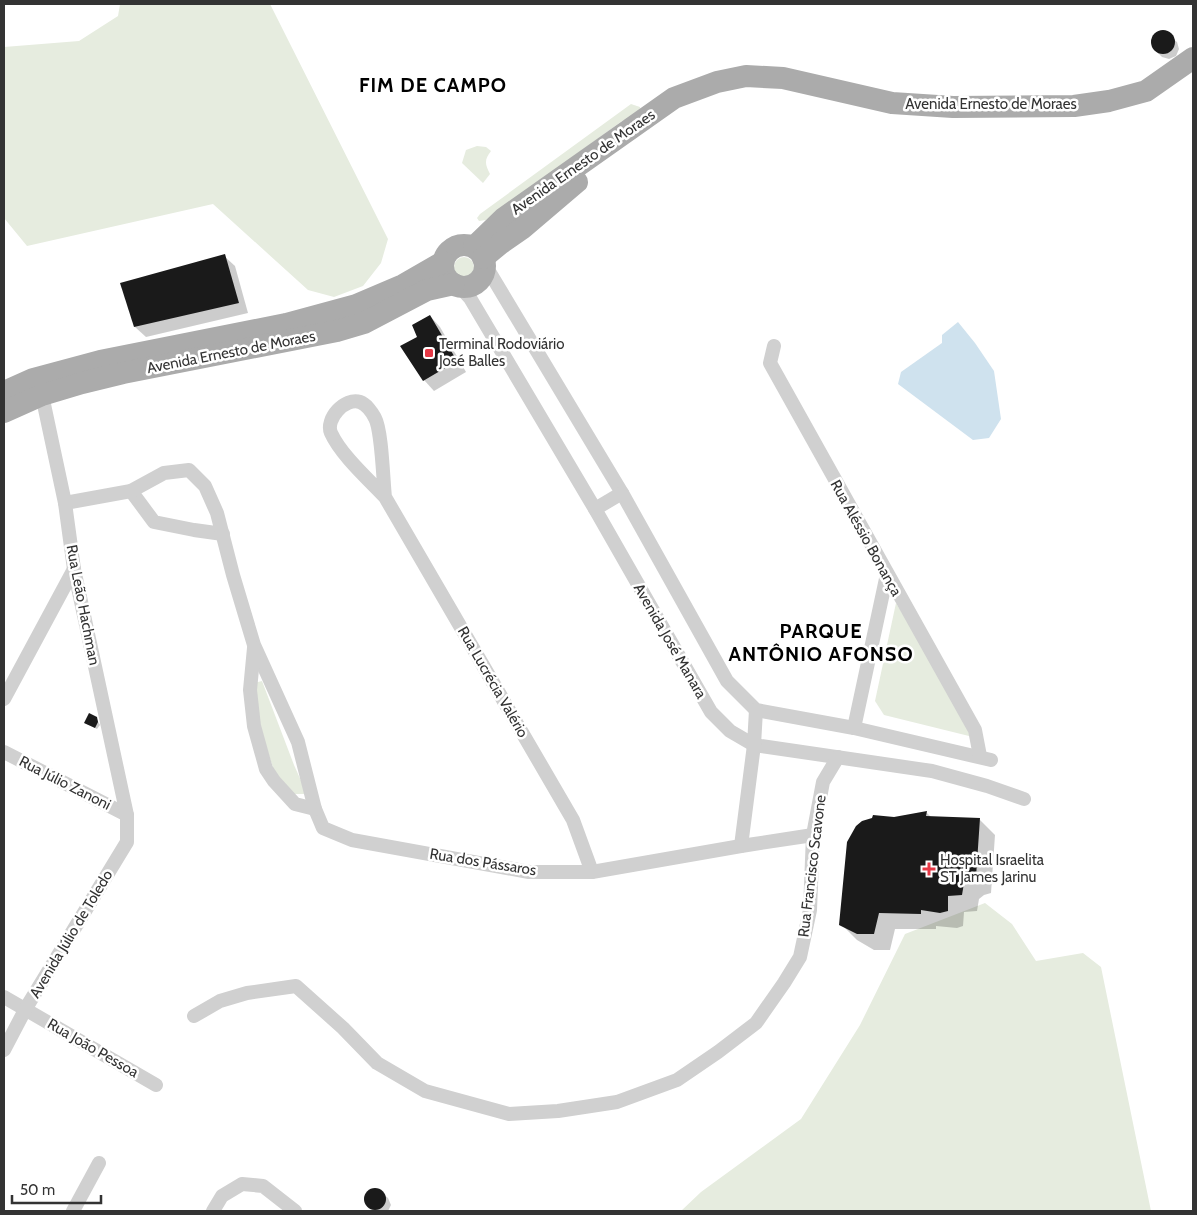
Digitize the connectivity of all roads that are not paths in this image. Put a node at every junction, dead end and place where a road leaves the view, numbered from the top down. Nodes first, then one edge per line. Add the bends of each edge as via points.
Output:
1 (1193, 58) edge
2 (1193, 77) edge
3 (480, 256) junction
4 (443, 262) junction
5 (457, 285) junction
6 (774, 346) dead end
7 (4, 392) edge
8 (42, 395) junction
9 (4, 412) edge
10 (131, 491) junction
11 (622, 493) junction
12 (385, 497) junction
13 (65, 503) junction
14 (596, 509) junction
15 (223, 534) junction
16 (74, 569) junction
17 (887, 574) junction
18 (254, 645) junction
19 (4, 699) edge
20 (756, 710) junction
21 (854, 728) junction
22 (754, 745) junction
23 (4, 752) edge
24 (838, 757) junction
25 (1024, 799) dead end
26 (315, 809) junction
27 (127, 815) junction
28 (813, 835) junction
29 (741, 846) junction
30 (592, 872) junction
31 (4, 996) edge
32 (26, 1008) junction
33 (194, 1016) dead end
34 (4, 1050) edge
35 (156, 1085) dead end
36 (99, 1163) dead end
37 (73, 1211) edge
38 (213, 1211) edge
39 (295, 1211) edge

1 - 3 main road, Avenida Ernesto de Moraes via 1146,91 1074,106 892,104 783,78 746,76 717,82 674,98 504,218
2 - 3 main road, Avenida Ernesto de Moraes via 1147,102 1114,112 1052,118 933,120 896,116 768,87 726,91 682,108 621,145 523,228
3 - 4 main road via 463,245 448,252
3 - 5 main road via 483,274 480,279 470,285
3 - 11 street, Avenida José Manara
4 - 5 main road via 446,276
4 - 7 main road, Avenida Ernesto de Moraes via 356,306 286,324 100,361 32,379
5 - 8 main road, Avenida Ernesto de Moraes via 427,290 364,323 337,331 123,373
5 - 14 street, Avenida José Manara via 470,298
6 - 17 street, Rua Aléssio Bonança via 770,363
8 - 9 main road, Avenida Ernesto de Moraes
8 - 13 street, Rua Leão Hachman
10 - 13 street, Rua dos Pássaros
10 - 15 street via 154,522
10 - 15 street, Rua dos Pássaros via 164,473 189,470 205,486
11 - 14 street
11 - 20 street, Avenida José Manara via 728,681
12 - 12 street, Rua Lucrécia Valério via 376,420 362,402 355,401 336,411 330,432 348,458
12 - 30 street, Rua Lucrécia Valério via 573,820
13 - 16 street, Rua Leão Hachman
14 - 22 street, Avenida José Manara via 711,712 730,731
15 - 18 street, Rua dos Pássaros
16 - 19 street
16 - 27 street, Rua Leão Hachman
17 - 21 street
17 - 21 street, Rua Aléssio Bonança via 975,730 985,758
18 - 26 street, Rua dos Pássaros via 298,742
18 - 26 street, Rua dos Pássaros via 250,690 254,726 266,769 295,804
20 - 21 street
20 - 22 street
22 - 24 street, Avenida José Manara
22 - 29 street
23 - 27 street, Rua Júlio Zanoni
24 - 25 street, Avenida José Manara via 932,771
24 - 28 street, Rua Francisco Scavone via 823,782
26 - 30 street, Rua dos Pássaros via 324,828 352,840 529,872
27 - 32 street, Avenida Júlio de Toledo via 127,842
28 - 29 street, Rua dos Pássaros
28 - 33 street, Rua Francisco Scavone via 810,910 800,957 756,1023 677,1080 617,1102 509,1114 424,1092 377,1062 296,986 247,993 220,1001
29 - 30 street, Rua dos Pássaros
31 - 32 street, Rua João Pessoa
32 - 34 street, Avenida Júlio de Toledo
32 - 35 street, Rua João Pessoa
36 - 37 street
38 - 39 street via 222,1196 242,1184 263,1186

